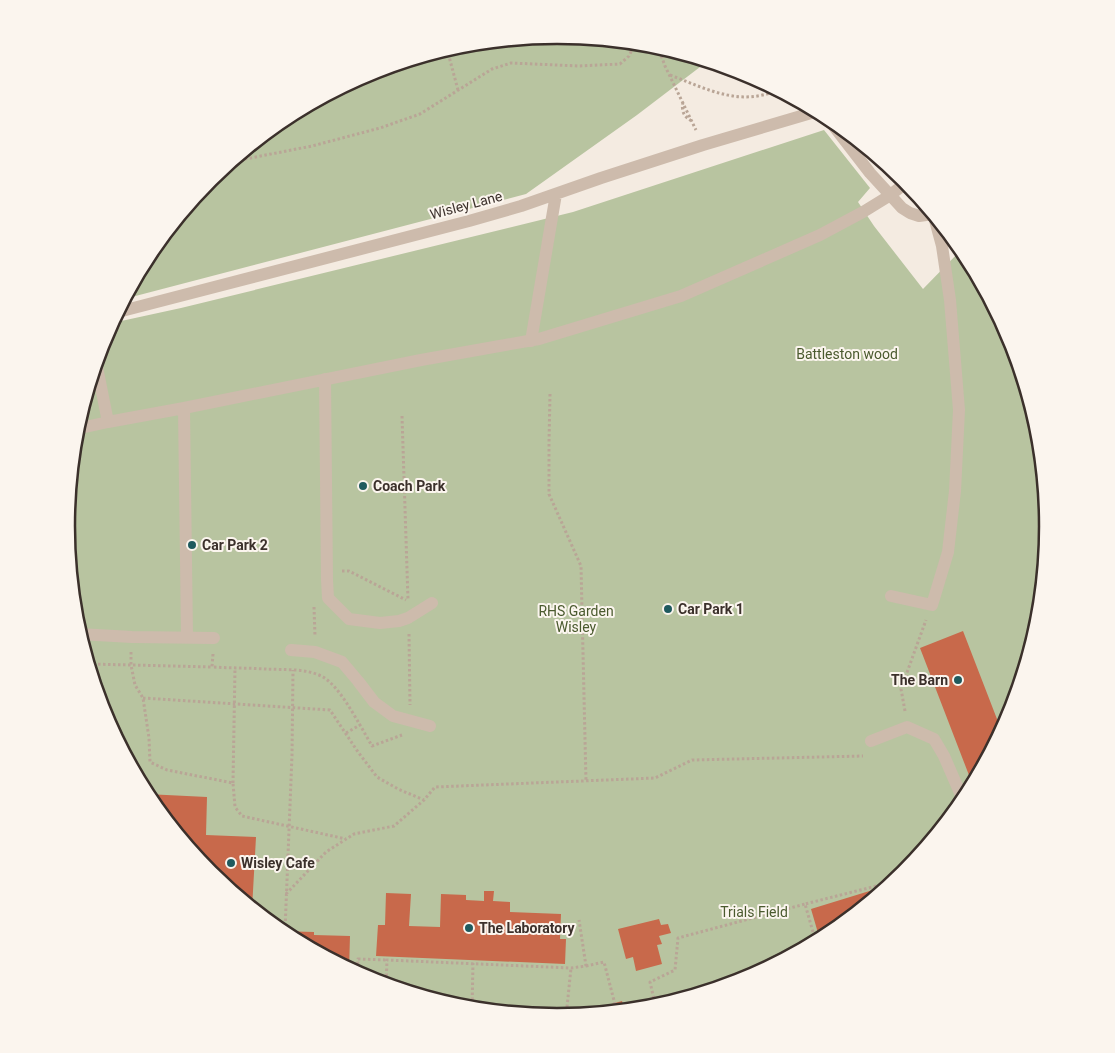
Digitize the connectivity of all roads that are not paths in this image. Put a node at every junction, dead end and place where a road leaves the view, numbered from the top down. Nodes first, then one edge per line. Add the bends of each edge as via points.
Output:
1 (808, 114) edge
2 (842, 137) edge
3 (901, 187) edge
4 (556, 194) junction
5 (889, 196) junction
6 (926, 215) edge
7 (937, 230) edge
8 (127, 310) edge
9 (531, 341) junction
10 (99, 375) edge
11 (325, 379) junction
12 (184, 408) junction
13 (108, 422) junction
14 (85, 427) edge
15 (892, 596) dead end
16 (432, 604) dead end
17 (87, 634) edge
18 (187, 637) junction
19 (214, 638) road end
20 (291, 650) dead end
21 (430, 726) dead end
22 (871, 741) dead end
23 (960, 793) edge

1 - 4 street, Wisley Lane
2 - 5 street
3 - 5 street
4 - 8 street, Wisley Lane via 469,221
4 - 9 street
5 - 6 street via 910,213
5 - 9 street via 820,235 681,296
7 - 15 street via 950,300 959,410 948,552 932,605
9 - 11 street
10 - 13 street
11 - 12 street
11 - 16 street via 328,598 349,619 380,623 400,621
12 - 13 street
12 - 18 street
13 - 14 street
17 - 18 street
18 - 19 street
20 - 21 street via 315,652 342,662 374,702 393,716
22 - 23 street via 907,727 934,739

